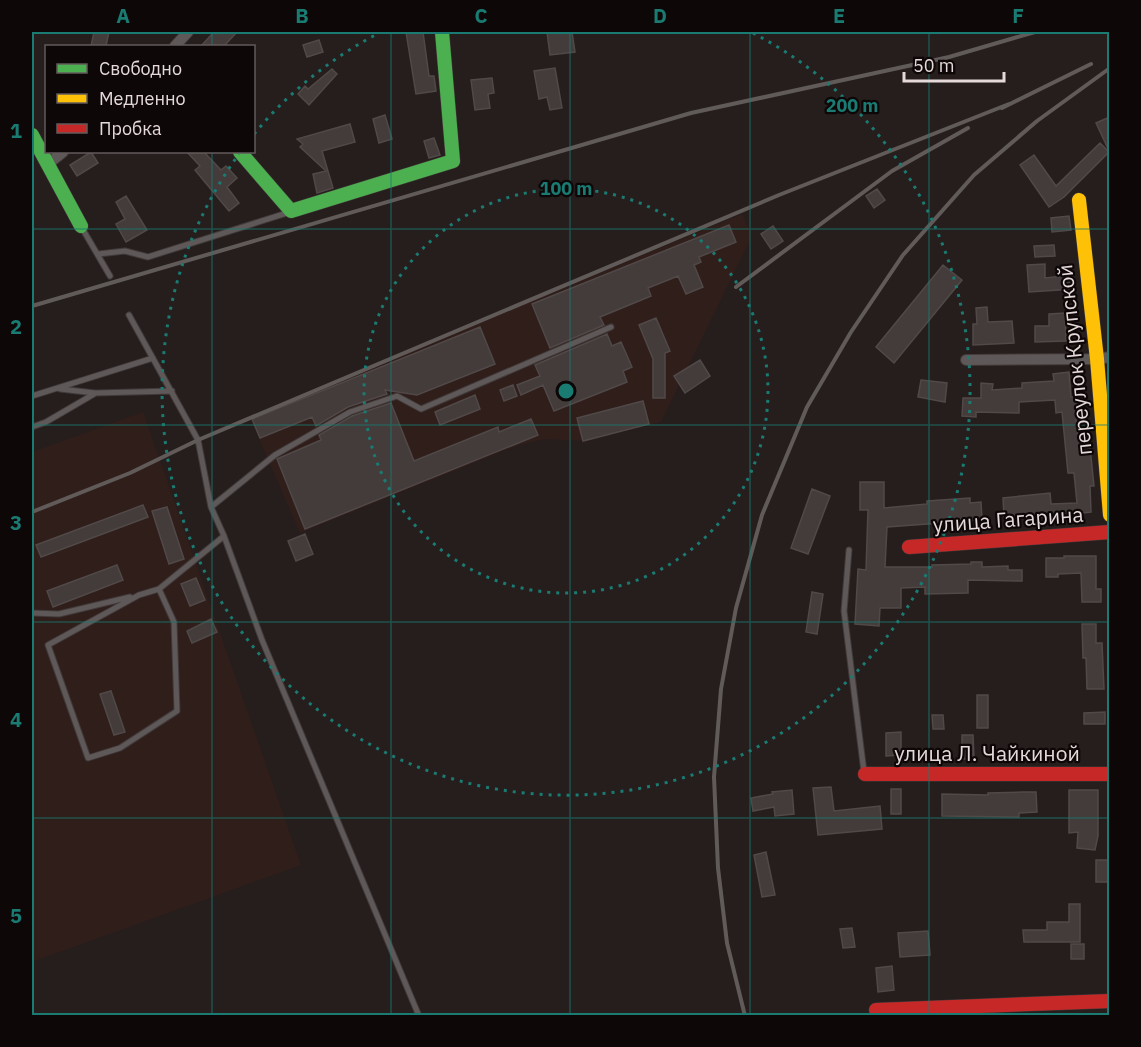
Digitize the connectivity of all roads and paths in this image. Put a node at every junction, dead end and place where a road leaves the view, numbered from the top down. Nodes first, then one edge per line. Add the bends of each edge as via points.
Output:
1 (188, 32) edge
2 (442, 32) edge
3 (176, 45) edge
4 (32, 135) edge
5 (62, 153) edge
6 (241, 153) edge
7 (48, 164) junction
8 (1079, 200) dead end
9 (291, 211) junction
10 (81, 226) joint
11 (98, 254) junction
12 (110, 276) dead end
13 (129, 315) dead end
14 (611, 327) dead end
15 (153, 358) junction
16 (1103, 358) edge
17 (966, 360) dead end
18 (58, 388) junction
19 (172, 391) junction
20 (95, 393) junction
21 (32, 396) edge
22 (32, 427) edge
23 (211, 507) junction
24 (1110, 516) edge
25 (1110, 532) edge
26 (224, 536) junction
27 (909, 547) dead end
28 (849, 550) dead end
29 (159, 589) junction
30 (139, 595) junction
31 (32, 613) edge
32 (865, 774) joint
33 (1110, 774) edge
34 (1110, 1001) edge
35 (876, 1010) dead end
36 (419, 1016) edge

1 - 3 street
2 - 9 street via 453,161
4 - 7 street
5 - 7 street
6 - 9 street
7 - 10 street
8 - 16 street, переулок Крупской
9 - 11 lane via 148,257 125,251
10 - 11 lane
11 - 12 lane
13 - 15 lane
14 - 23 lane via 421,409 397,396 350,412 275,455
15 - 18 lane
15 - 19 lane
16 - 17 street
16 - 24 street, переулок Крупской
18 - 20 lane
18 - 21 lane
19 - 20 lane
19 - 23 lane via 198,440
20 - 22 lane
23 - 26 lane
25 - 27 street, улица Гагарина
26 - 29 lane
26 - 36 lane via 262,640
28 - 32 lane via 844,611
29 - 30 lane
29 - 30 lane via 174,622 177,711 120,748 88,758 48,645
30 - 31 lane via 59,614
32 - 33 street, улица Л. Чайкиной
34 - 35 street

